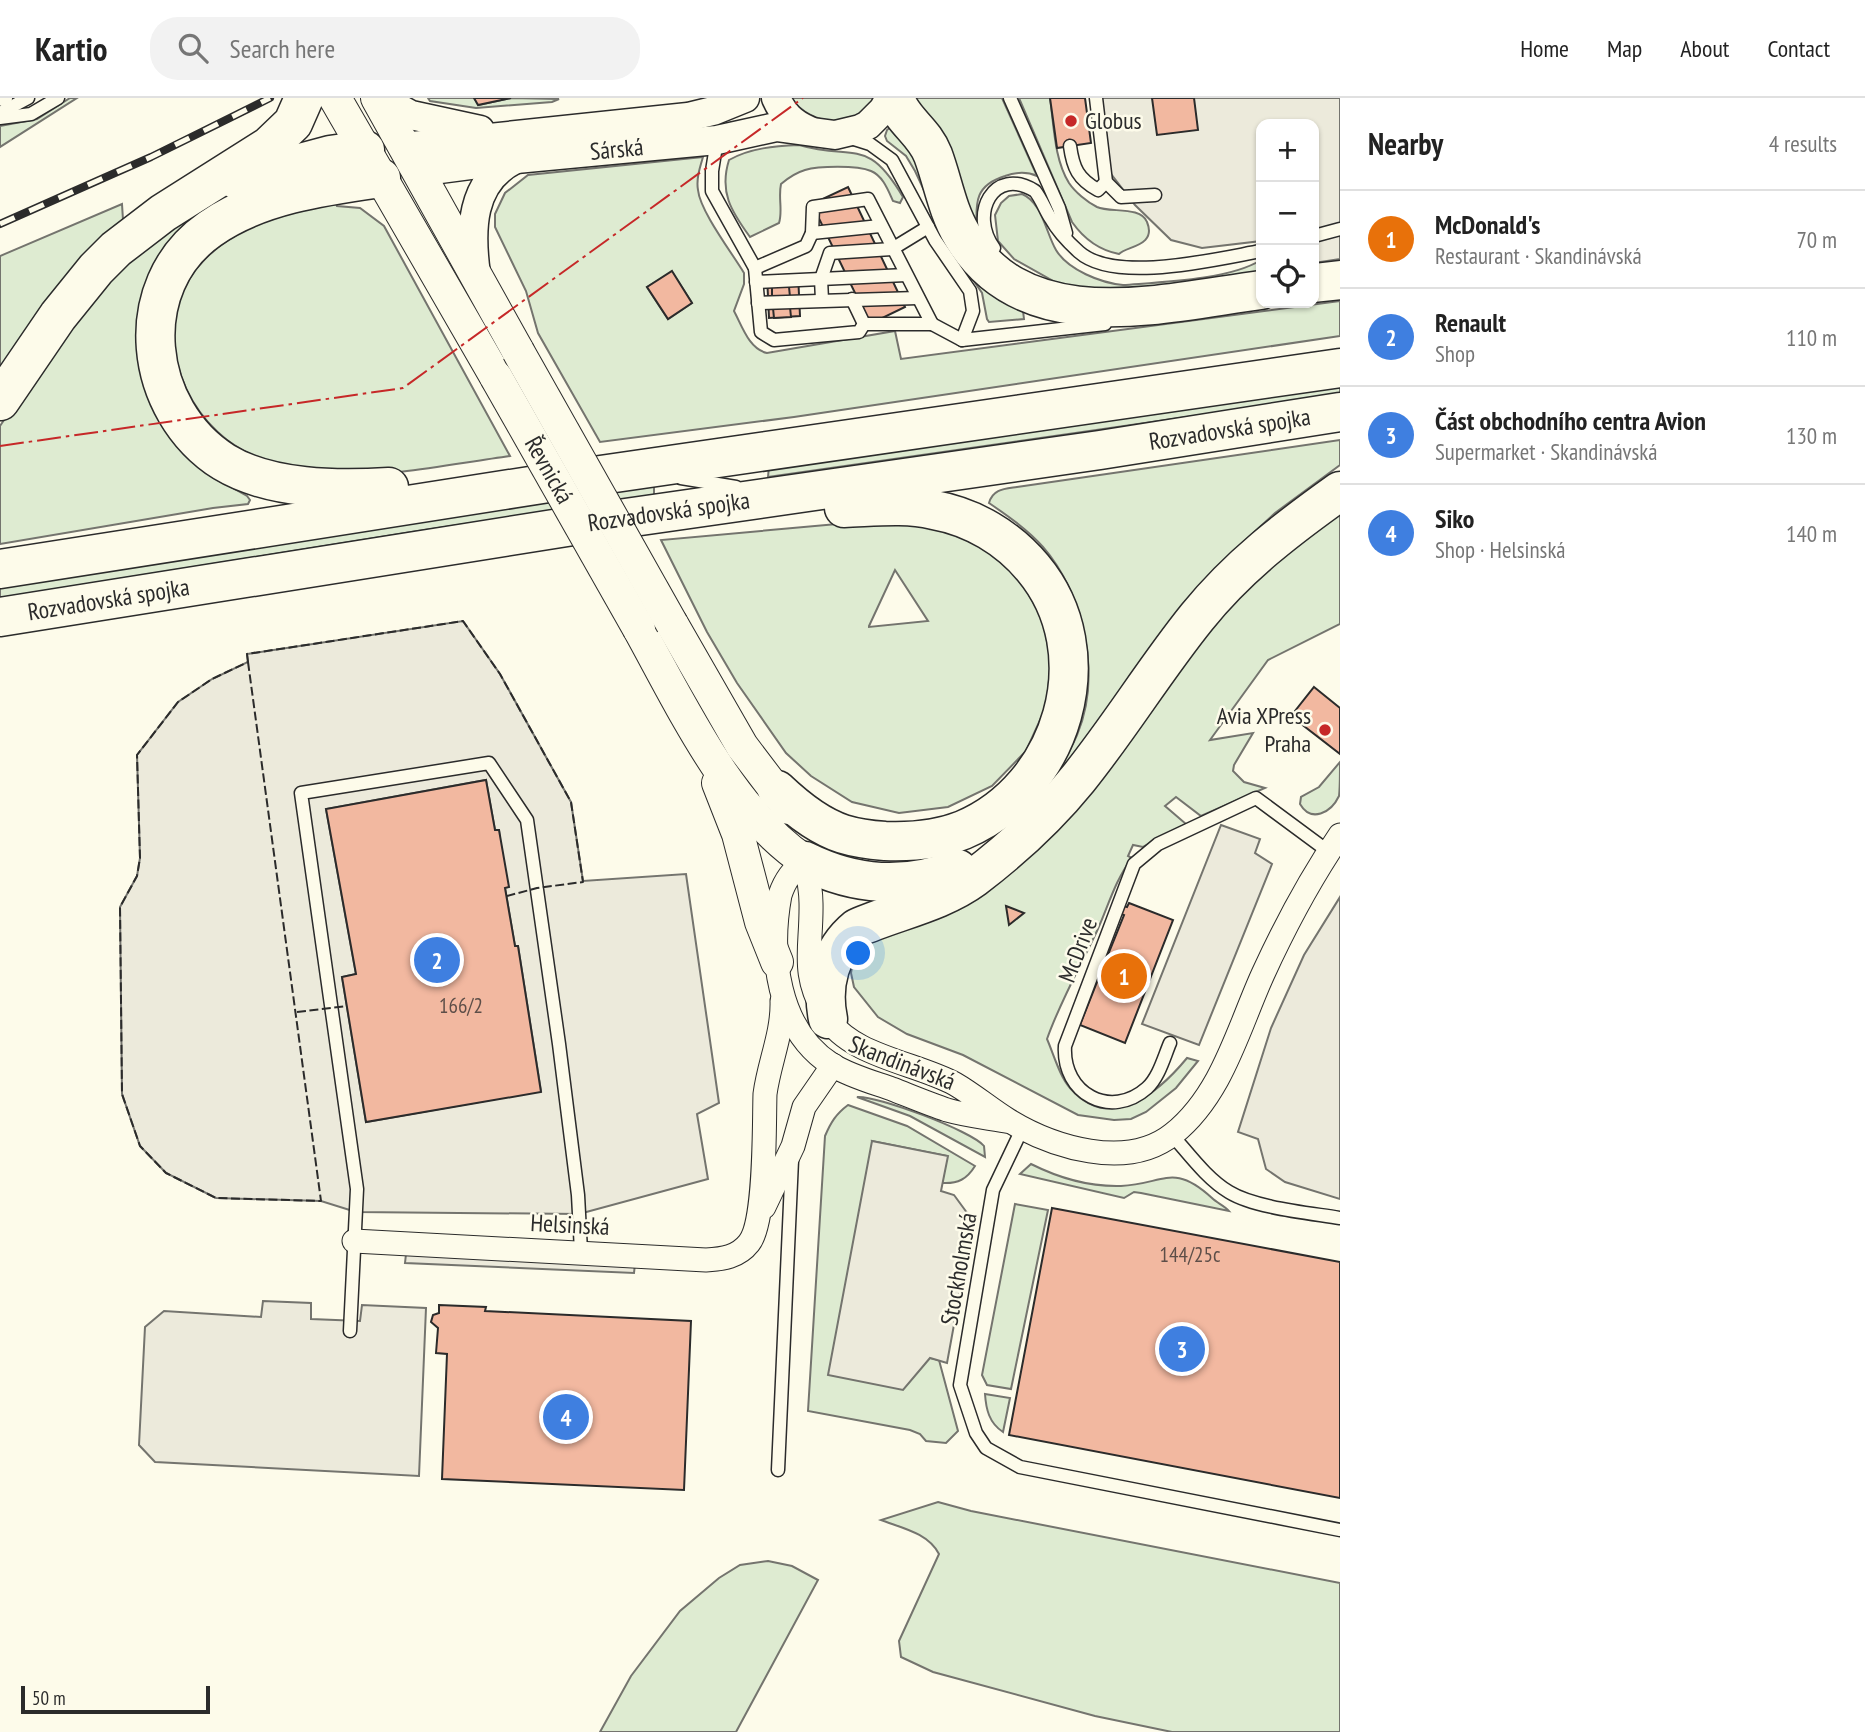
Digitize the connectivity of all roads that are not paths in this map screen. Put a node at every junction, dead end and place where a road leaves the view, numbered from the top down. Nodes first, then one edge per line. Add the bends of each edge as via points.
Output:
1 (28, 98) edge
2 (58, 98) edge
3 (304, 98) edge
4 (335, 98) edge
5 (378, 98) edge
6 (745, 98) edge
7 (776, 98) edge
8 (892, 98) edge
9 (1010, 98) edge
10 (1096, 98) edge
11 (2, 105) edge
12 (825, 133) junction
13 (717, 140) junction
14 (1070, 146) dead end
15 (511, 147) junction
16 (392, 162) junction
17 (1106, 182) junction
18 (190, 195) junction
19 (1155, 195) dead end
20 (880, 226) junction
21 (928, 227) junction
22 (1340, 229) edge
23 (812, 233) junction
24 (1319, 235) edge
25 (1070, 243) junction
26 (892, 249) junction
27 (1256, 252) edge
28 (1003, 258) dead end
29 (755, 268) junction
30 (1014, 269) dead end
31 (906, 275) junction
32 (477, 277) junction
33 (821, 279) junction
34 (1340, 280) edge
35 (756, 282) junction
36 (1319, 282) edge
37 (1256, 291) edge
38 (918, 298) junction
39 (852, 299) junction
40 (1195, 299) junction
41 (822, 300) junction
42 (758, 303) junction
43 (1110, 315) junction
44 (1143, 319) dead end
45 (864, 324) junction
46 (932, 324) junction
47 (962, 340) junction
48 (1340, 368) edge
49 (0, 401) edge
50 (1340, 412) edge
51 (768, 451) junction
52 (636, 470) junction
53 (587, 477) junction
54 (708, 482) junction
55 (1340, 491) edge
56 (779, 495) junction
57 (649, 515) junction
58 (598, 522) junction
59 (0, 569) edge
60 (0, 617) edge
61 (705, 749) junction
62 (777, 790) junction
63 (859, 838) junction
64 (1334, 844) edge
65 (1003, 853) junction
66 (805, 861) junction
67 (779, 976) junction
68 (828, 1019) junction
69 (1170, 1043) dead end
70 (833, 1065) junction
71 (1017, 1124) junction
72 (1172, 1135) junction
73 (793, 1146) junction
74 (760, 1216) junction
75 (1340, 1218) edge
76 (354, 1241) junction
77 (581, 1251) junction
78 (350, 1332) dead end
79 (778, 1471) dead end
80 (1340, 1530) edge

1 - 11 lane
2 - 11 lane via 31,114
3 - 18 highway via 293,123 269,146
4 - 16 main road, Řevnická
5 - 15 street via 411,115
5 - 16 main road, Řevnická
6 - 15 street, Sárská via 688,117
7 - 12 street via 792,121
8 - 12 street, Sárská via 869,125
8 - 43 highway via 929,145 963,236 993,272 1009,285 1042,299
9 - 25 lane
10 - 17 lane
12 - 13 street, Sárská via 776,127
12 - 21 lane via 870,144 892,160
13 - 15 street, Sárská
13 - 29 lane via 712,191
14 - 17 lane via 1073,167 1084,183 1098,190
15 - 16 street, Sárská
15 - 32 street via 477,204 472,247
16 - 18 highway via 330,155
16 - 32 main road, Řevnická
16 - 53 highway via 339,183 250,208 218,223 190,246 162,291 153,331 159,375 174,408 195,437 226,463 255,475 308,486 354,489
16 - 61 main road, Řevnická, bridge via 496,377
17 - 19 lane via 1121,197
18 - 49 highway via 137,232 96,269
20 - 23 lane
20 - 23 lane via 868,199 813,207
20 - 26 lane
21 - 26 lane
21 - 47 lane via 970,291 973,311
22 - 24 lane
23 - 29 lane via 806,246
25 - 27 lane via 1090,260 1118,268
25 - 28 lane via 1035,191 1007,185 992,193 984,209 990,243
26 - 31 lane
26 - 33 lane via 830,253
29 - 35 lane
30 - 43 lane via 1052,292
31 - 33 lane
31 - 38 lane
32 - 62 main road, Řevnická, bridge via 742,746
33 - 35 lane
33 - 41 lane
34 - 36 highway
35 - 42 lane
37 - 40 highway
38 - 39 lane
38 - 46 lane
39 - 41 lane
39 - 45 lane
40 - 43 highway
40 - 44 lane
41 - 42 lane
42 - 45 lane via 761,332 774,340 859,332
43 - 47 lane
45 - 46 lane
46 - 47 lane
48 - 51 highway, Rozvadovská spojka
50 - 56 highway, Rozvadovská spojka
51 - 52 highway, Rozvadovská spojka
51 - 54 lane
52 - 53 highway, Rozvadovská spojka
52 - 54 lane
53 - 59 highway, Rozvadovská spojka
54 - 56 lane
54 - 57 lane
55 - 65 highway via 1244,565 1175,645 1076,781
56 - 57 highway, Rozvadovská spojka
57 - 58 highway, Rozvadovská spojka
58 - 60 highway, Rozvadovská spojka
58 - 63 highway via 918,507 958,516 991,531 1035,570 1058,608 1069,661 1063,714 1039,768 1007,802 966,828 915,841
61 - 66 main road, Řevnická via 769,833
61 - 67 main road via 738,834
62 - 63 highway via 811,818
62 - 66 main road, Řevnická via 797,825
63 - 66 highway via 826,848
64 - 69 lane, McDrive via 1276,814 1256,798 1158,844 1134,864 1065,1046 1069,1076 1095,1098 1115,1102 1132,1098 1153,1082
64 - 72 street, Skandinávská via 1301,896 1224,1065 1195,1112
65 - 66 highway via 948,872 893,882 855,880
65 - 68 highway via 973,879 850,934 834,956 828,976
66 - 67 street, Skandinávská via 789,875 780,895
66 - 68 street, Skandinávská via 811,906 810,974
67 - 70 street, Skandinávská via 795,1027
67 - 74 street, Helsinská via 781,1024 765,1094
68 - 71 street, Skandinávská via 853,1042 954,1084
70 - 71 street, Skandinávská via 949,1110
70 - 73 street, Helsinská via 804,1107
71 - 72 street, Skandinávská via 1074,1149 1098,1152 1139,1149
71 - 80 lane, Stockholmská via 993,1190 960,1385 986,1448 1020,1467
72 - 75 lane via 1230,1193
73 - 74 street, Helsinská
73 - 79 lane
74 - 77 street, Helsinská via 751,1241 720,1259
76 - 77 street, Helsinská
76 - 77 lane via 357,1189 301,793 489,763 527,820 578,1195
76 - 78 lane

